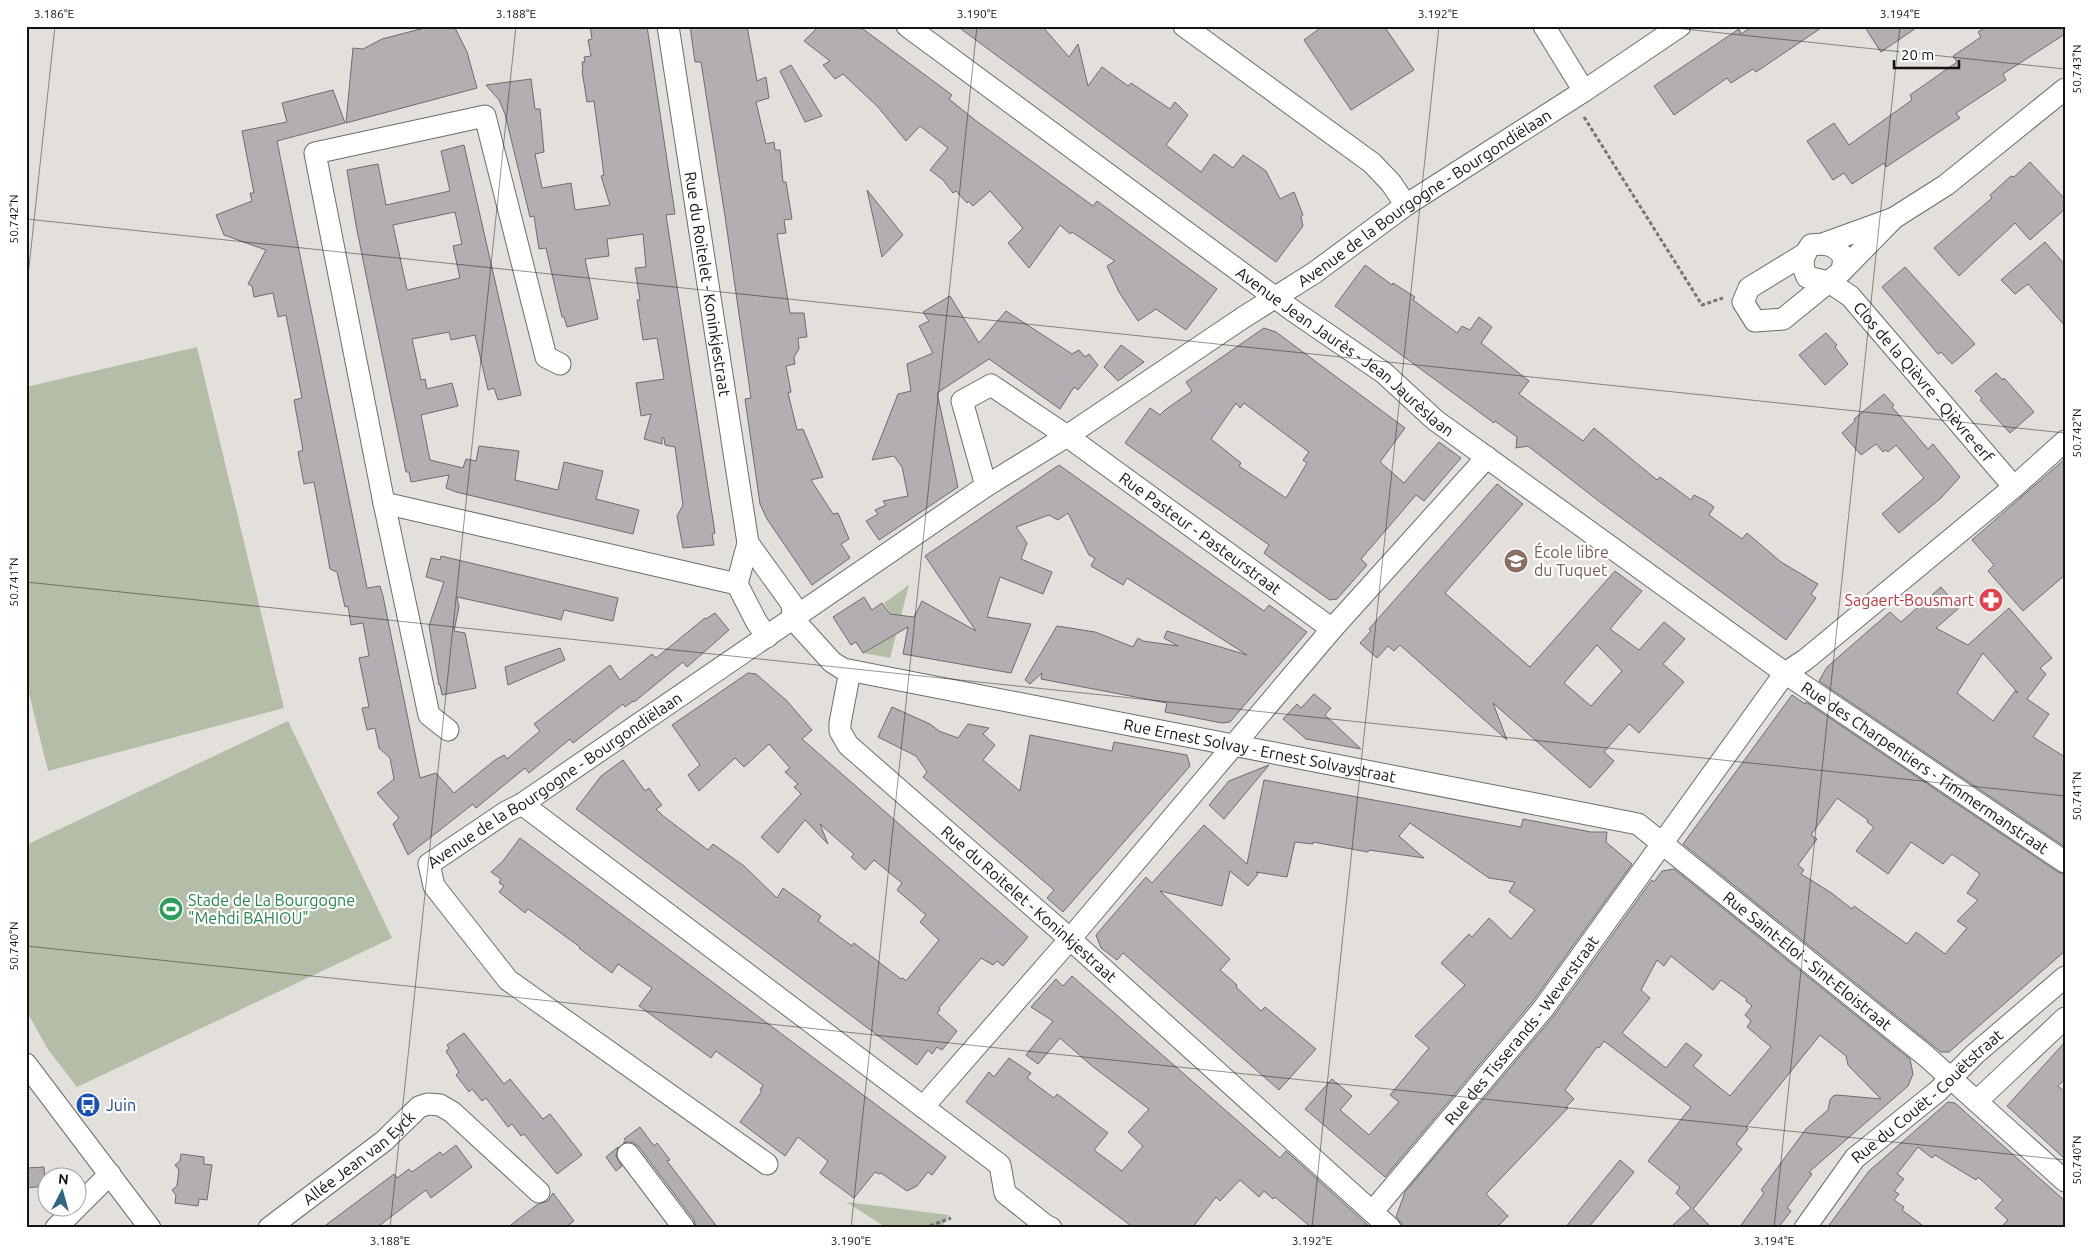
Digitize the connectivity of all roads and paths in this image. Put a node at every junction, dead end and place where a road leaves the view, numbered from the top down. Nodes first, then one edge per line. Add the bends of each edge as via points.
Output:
1 (668, 26) edge
2 (907, 26) edge
3 (1184, 26) edge
4 (1544, 26) edge
5 (1680, 26) edge
6 (2065, 89) edge
7 (1584, 91) junction
8 (1406, 205) junction
9 (1894, 218) junction
10 (1826, 243) junction
11 (1803, 255) junction
12 (1836, 276) junction
13 (1749, 288) junction
14 (1275, 298) junction
15 (560, 364) dead end
16 (1067, 436) junction
17 (2065, 441) edge
18 (1487, 457) junction
19 (986, 486) junction
20 (2014, 487) junction
21 (384, 503) junction
22 (748, 543) junction
23 (737, 584) junction
24 (793, 619) junction
25 (1332, 629) junction
26 (767, 638) junction
27 (850, 671) junction
28 (1785, 673) junction
29 (448, 730) dead end
30 (1236, 744) junction
31 (522, 804) junction
32 (1663, 844) junction
33 (2065, 862) edge
34 (1070, 939) junction
35 (2065, 977) edge
36 (2065, 1018) edge
37 (26, 1064) edge
38 (1951, 1078) junction
39 (1978, 1101) junction
40 (923, 1107) junction
41 (628, 1154) dead end
42 (767, 1164) dead end
43 (110, 1174) junction
44 (2065, 1181) edge
45 (539, 1192) dead end
46 (1373, 1211) junction
47 (951, 1218) dead end
48 (56, 1228) edge
49 (150, 1228) edge
50 (269, 1228) edge
51 (684, 1228) edge
52 (924, 1228) edge
53 (1051, 1228) edge
54 (1390, 1228) edge
55 (1805, 1228) edge

1 - 22 street, Rue du Roitelet - Koninkjestraat
2 - 14 street, Avenue Jean Jaurès - Jean Jaurèslaan
3 - 8 street via 1372,163
4 - 7 street
5 - 7 street, Avenue de la Bourgogne - Bourgondiëlaan
6 - 9 street via 1946,185
7 - 8 street, Avenue de la Bourgogne - Bourgondiëlaan
7 - 13 path via 1581,113 1702,305
8 - 14 street, Avenue de la Bourgogne - Bourgondiëlaan
9 - 10 street
9 - 12 street
10 - 11 street via 1810,245
10 - 12 street via 1837,248 1844,257
11 - 12 street, Clos de la Qièvre - Qièvre-erf via 1807,277
11 - 13 street
12 - 13 street via 1783,318 1756,321 1743,302
12 - 20 street, Clos de la Qièvre - Qièvre-erf
14 - 16 street, Avenue de la Bourgogne - Bourgondiëlaan
14 - 18 street, Avenue Jean Jaurès - Jean Jaurèslaan via 1384,373 1435,420
15 - 21 street via 546,357 485,116 315,153
16 - 19 street, Avenue de la Bourgogne - Bourgondiëlaan
16 - 19 street via 991,385 962,401
16 - 25 street, Rue Pasteur - Pasteurstraat
17 - 20 street
18 - 25 street
18 - 28 street, Avenue Jean Jaurès - Jean Jaurèslaan
19 - 24 street, Avenue de la Bourgogne - Bourgondiëlaan
20 - 28 street via 1805,660
21 - 23 street
21 - 29 street via 429,715
22 - 23 street, Rue du Roitelet - Koninkjestraat
22 - 24 street, Rue du Roitelet - Koninkjestraat via 792,604
23 - 26 street
24 - 26 street, Avenue de la Bourgogne - Bourgondiëlaan
24 - 27 street, Rue du Roitelet - Koninkjestraat via 832,662
25 - 30 street
26 - 31 street, Avenue de la Bourgogne - Bourgondiëlaan
27 - 30 street, Rue Ernest Solvay - Ernest Solvaystraat
27 - 34 street, Rue du Roitelet - Koninkjestraat via 840,723 840,731 848,744
28 - 32 street, Rue des Tisserands - Weverstraat
28 - 33 street, Rue des Charpentiers - Timmermanstraat
30 - 32 street, Rue Ernest Solvay - Ernest Solvaystraat via 1638,824
30 - 34 street
31 - 40 street
31 - 42 street, Avenue de la Bourgogne - Bourgondiëlaan via 429,864 434,886 508,980
32 - 38 street, Rue Saint-Eloi - Sint-Eloistraat
32 - 46 street, Rue des Tisserands - Weverstraat via 1543,1009
34 - 40 street
34 - 46 street, Rue du Roitelet - Koninkjestraat
35 - 38 street, Rue du Couët - Couëtstraat via 1974,1054
36 - 39 street
37 - 43 street
38 - 39 street, Rue Saint-Eloi - Sint-Eloistraat
38 - 55 street, Rue du Couët - Couëtstraat via 1855,1158
39 - 44 street, Rue Saint-Eloi - Sint-Eloistraat
40 - 53 street via 1000,1165 1005,1193
41 - 51 street
43 - 48 street
43 - 49 street
45 - 50 street, Allée Jean van Eyck via 452,1112 428,1104 419,1107 378,1146
46 - 54 street, Rue du Roitelet - Koninkjestraat
47 - 52 path

